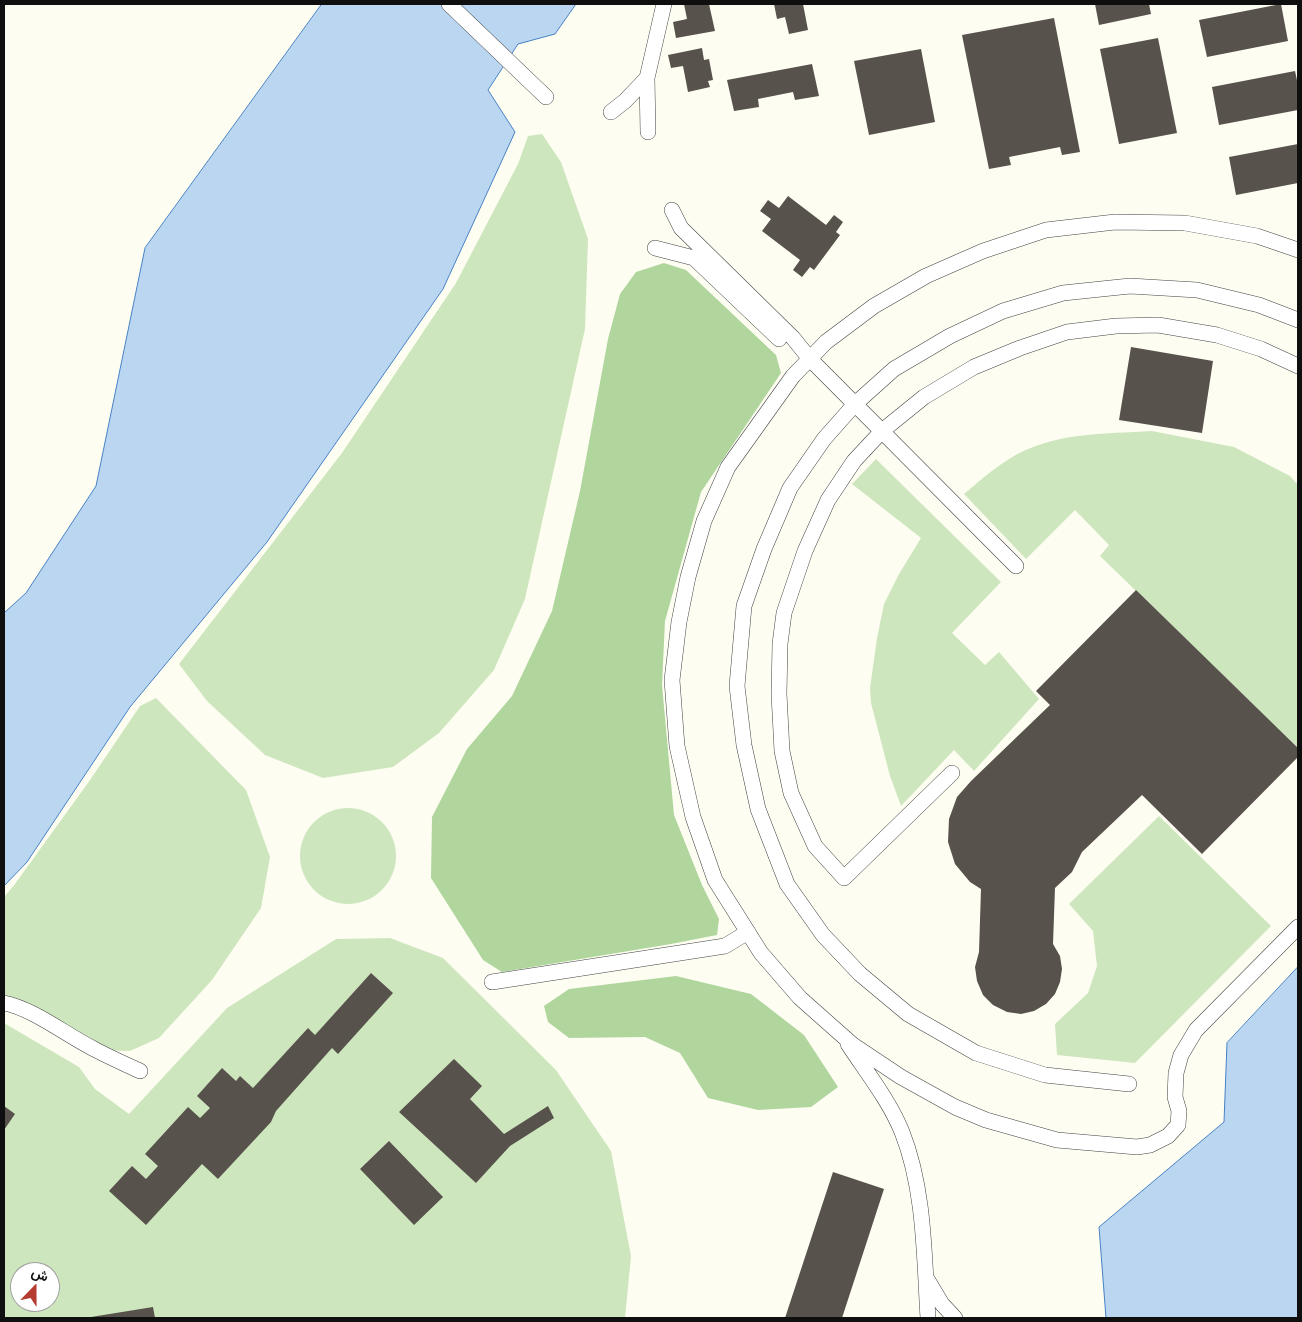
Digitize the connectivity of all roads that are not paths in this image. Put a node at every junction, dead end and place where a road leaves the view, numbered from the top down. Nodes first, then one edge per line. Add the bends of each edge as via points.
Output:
1 (449, 4) edge
2 (664, 4) edge
3 (647, 78) junction
4 (546, 97) dead end
5 (611, 112) dead end
6 (648, 132) dead end
7 (672, 210) dead end
8 (655, 248) dead end
9 (1298, 250) edge
10 (1298, 320) edge
11 (810, 358) junction
12 (1298, 366) edge
13 (855, 404) junction
14 (882, 431) junction
15 (1016, 566) dead end
16 (952, 773) dead end
17 (1298, 927) edge
18 (748, 932) junction
19 (492, 982) dead end
20 (4, 1003) edge
21 (840, 1033) junction
22 (140, 1071) dead end
23 (1129, 1084) dead end
24 (925, 1275) junction
25 (928, 1318) edge
26 (955, 1318) edge

1 - 4 street
2 - 3 street
3 - 5 street
3 - 6 street
7 - 11 street via 681,228
8 - 11 street via 694,258 788,348
9 - 11 street via 1257,236 1185,223 1115,222 1046,230 983,251 926,276 874,306
10 - 13 street via 1259,305 1197,290 1130,286 1063,294 1003,311 950,336 894,369
11 - 13 street
11 - 18 street via 770,406 728,467 704,521 688,577 673,670 677,746 693,817 715,880
12 - 14 street via 1217,334 1158,325 1067,332 974,367 924,397
13 - 14 street
13 - 23 street via 824,439 790,488 744,606 737,686 744,745 758,808 787,884 823,935 860,974 908,1014 976,1053 1045,1075
14 - 15 street
14 - 16 street via 854,461 828,500 805,551 784,612 779,694 782,751 791,793 815,846 844,878
17 - 21 street via 1196,1030 1181,1055 1176,1073 1178,1125 1168,1136 1150,1145 1137,1147 1056,1140 986,1120 900,1077
18 - 19 street via 725,946
18 - 21 street via 761,953 800,998
20 - 22 street via 39,1017 95,1050
21 - 24 street via 886,1100 902,1132 918,1197
24 - 25 street
24 - 26 street via 942,1304

